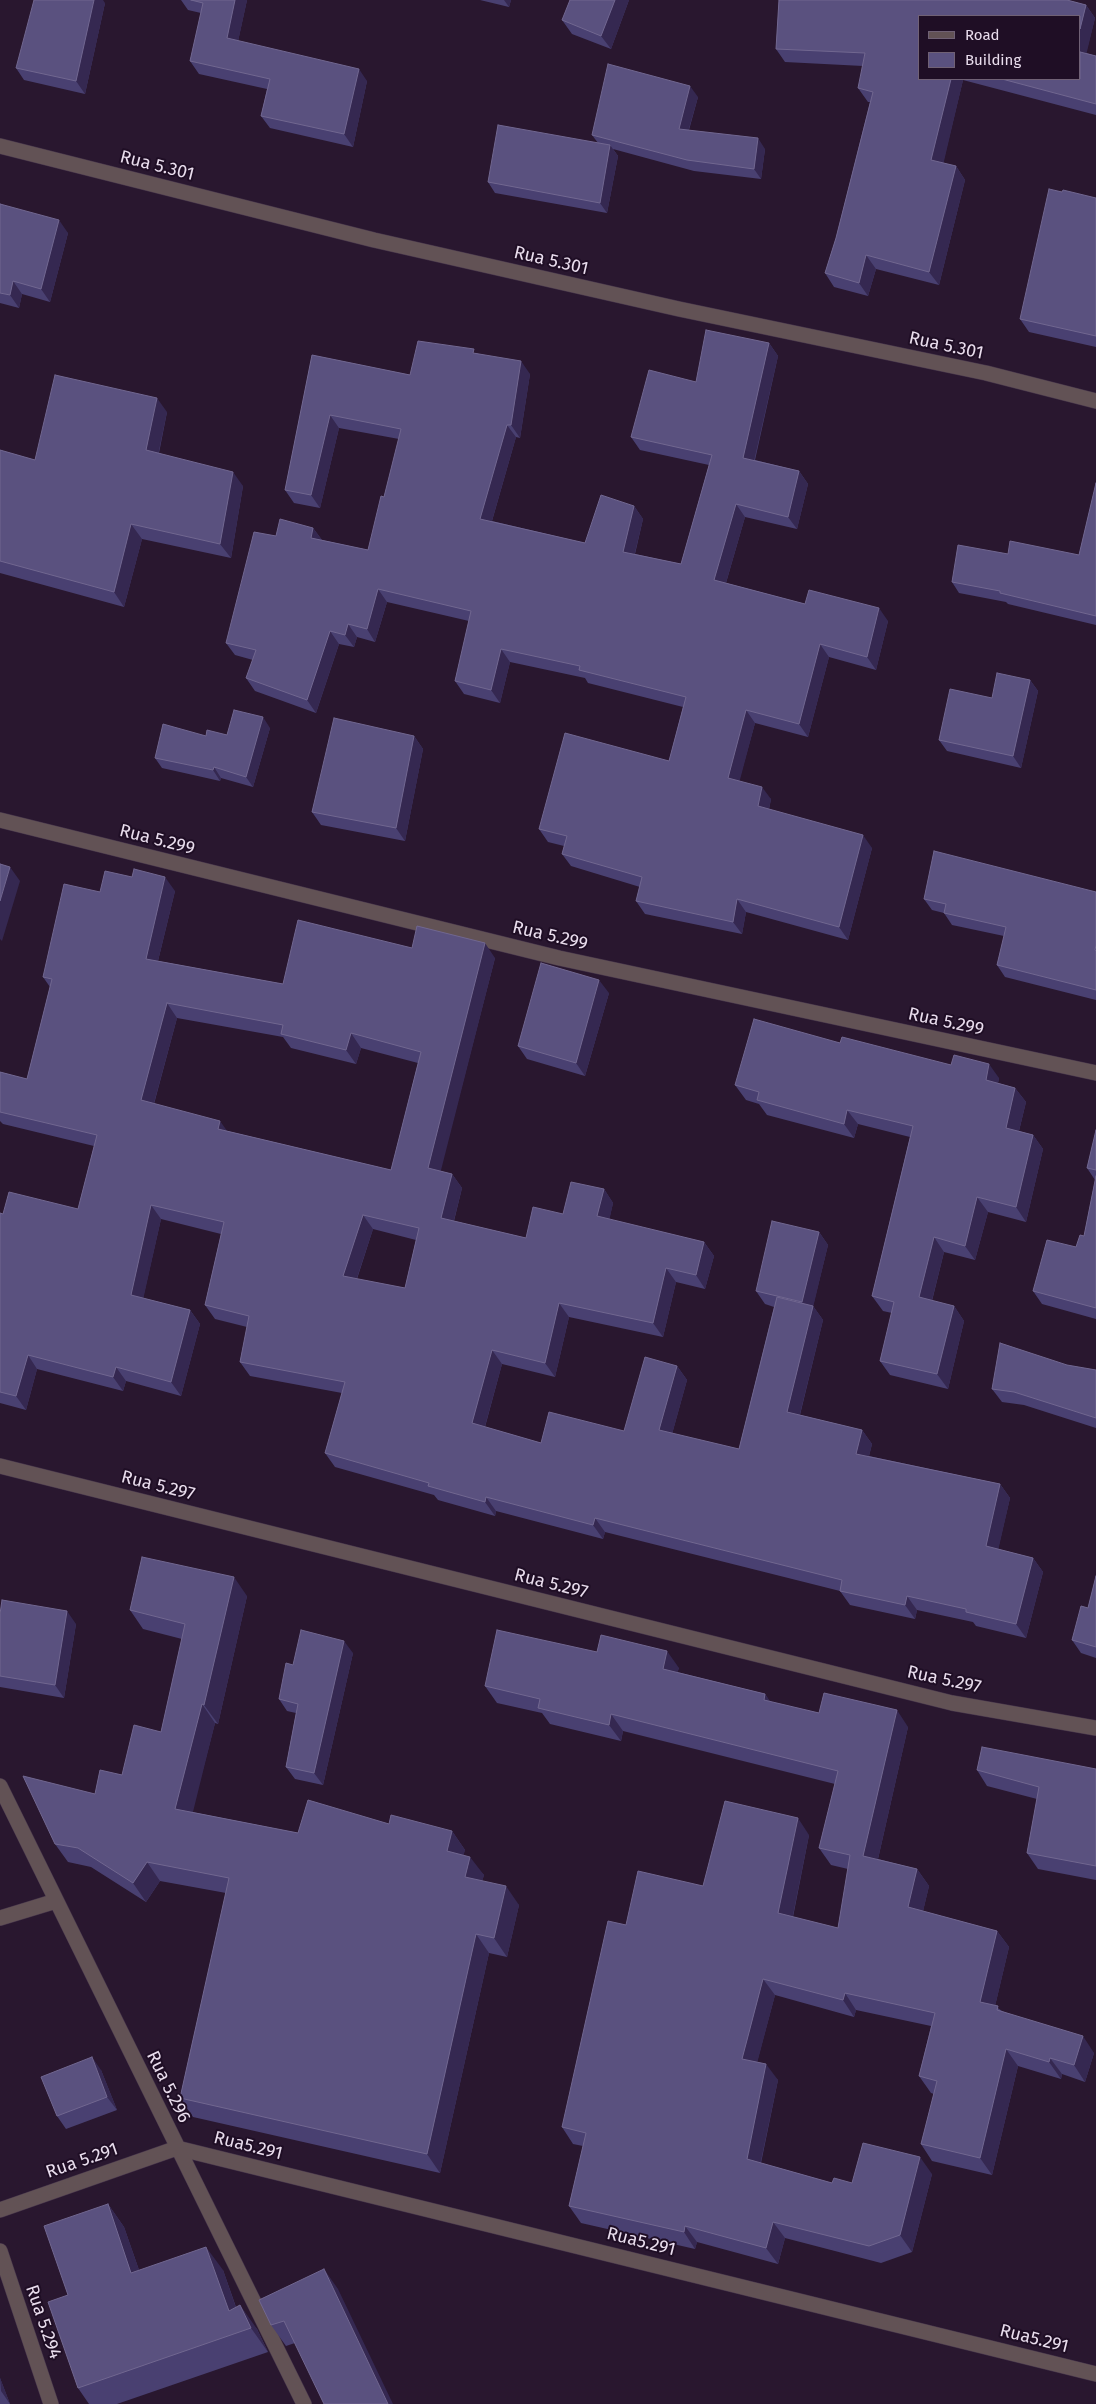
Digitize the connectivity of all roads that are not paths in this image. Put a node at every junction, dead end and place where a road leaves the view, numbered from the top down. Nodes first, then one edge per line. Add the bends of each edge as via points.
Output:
1 (0, 146) edge
2 (1096, 400) edge
3 (0, 820) edge
4 (1096, 1073) edge
5 (0, 1466) edge
6 (1096, 1728) edge
7 (0, 1786) edge
8 (56, 1900) junction
9 (0, 1918) edge
10 (177, 2148) junction
11 (0, 2210) edge
12 (0, 2251) edge
13 (1096, 2374) edge
14 (51, 2404) edge
15 (304, 2404) edge

1 - 2 street, Rua 5.301 via 374,240 679,309 986,373
3 - 4 street, Rua 5.299 via 559,958
5 - 6 street, Rua 5.297 via 952,1703
7 - 8 street, Rua 5.296
8 - 9 street
8 - 10 street, Rua 5.296
10 - 11 street, Rua 5.291
10 - 13 street, Rua5.291
10 - 15 street, Rua 5.296
12 - 14 street, Rua 5.294

